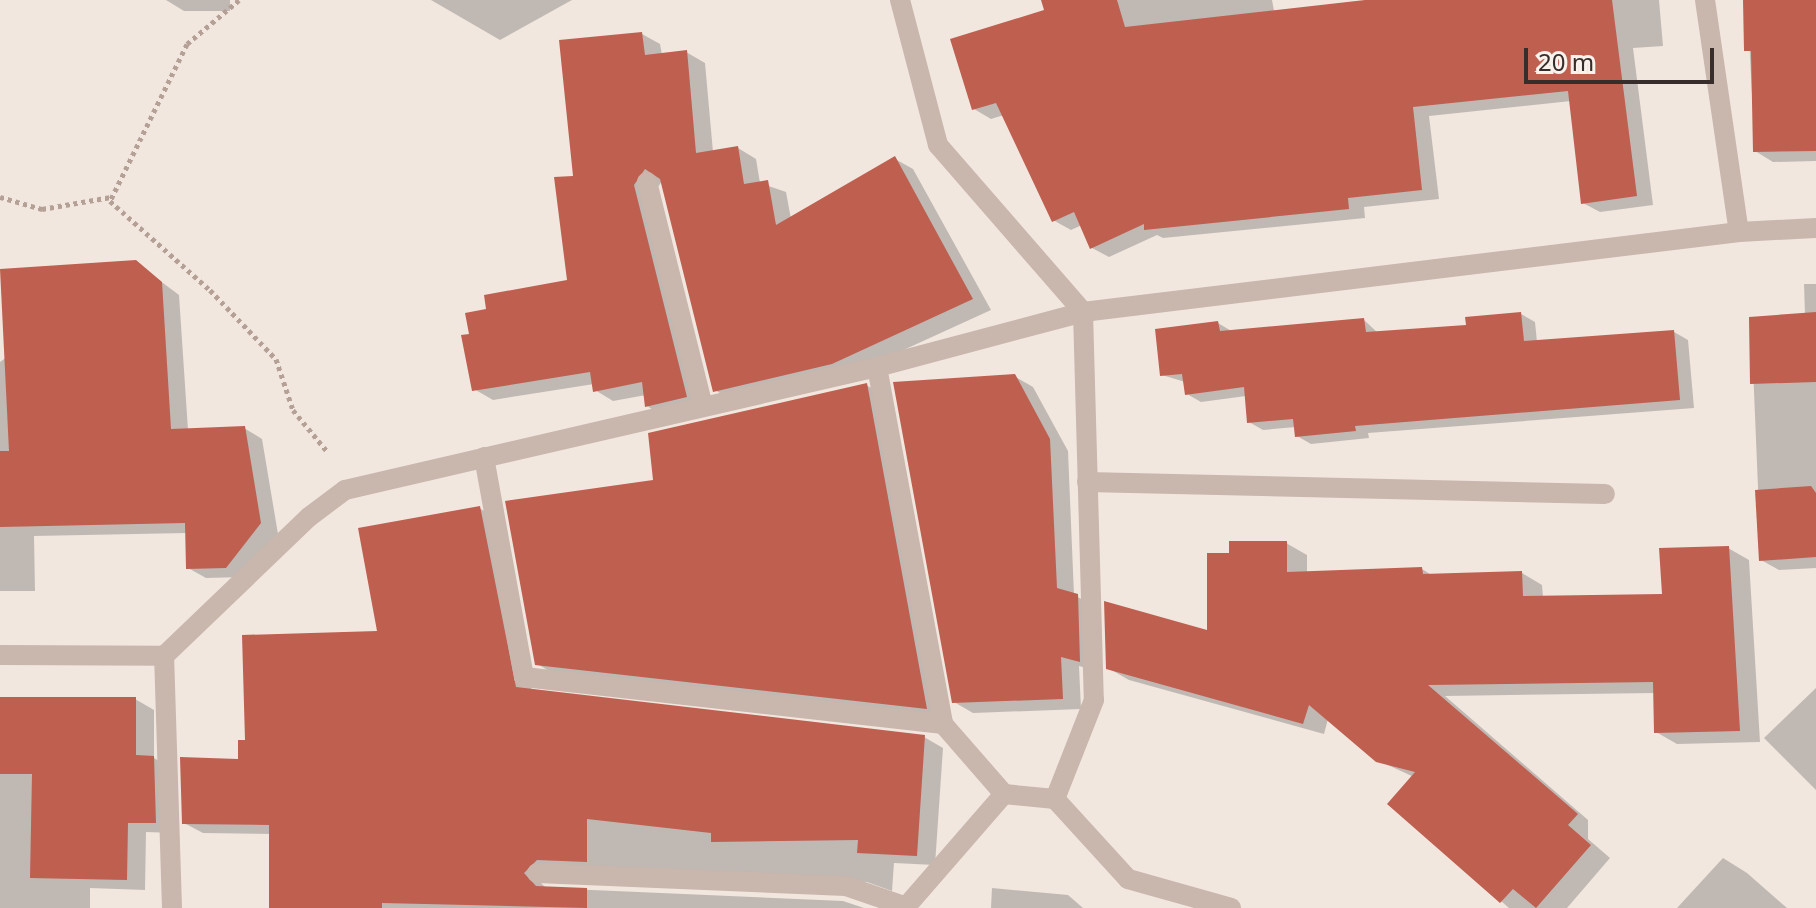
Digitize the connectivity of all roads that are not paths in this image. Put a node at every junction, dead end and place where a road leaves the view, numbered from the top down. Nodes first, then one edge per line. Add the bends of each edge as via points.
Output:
1 (900, 0) edge
2 (1705, 0) edge
3 (647, 182) dead end
4 (1816, 228) edge
5 (1739, 232) junction
6 (1083, 312) junction
7 (877, 367) junction
8 (703, 406) junction
9 (484, 457) junction
10 (1087, 482) junction
11 (1605, 494) dead end
12 (0, 655) edge
13 (164, 656) junction
14 (943, 724) junction
15 (1004, 794) junction
16 (1055, 799) junction
17 (537, 873) dead end
18 (904, 907) edge
19 (172, 908) edge
20 (1231, 908) edge

1 - 6 street via 938,145
2 - 5 street
3 - 8 street
4 - 5 street
5 - 6 street
6 - 7 street
6 - 10 street
7 - 8 street
7 - 14 street
8 - 9 street
9 - 13 street via 345,490 309,517
9 - 14 street via 524,677
10 - 11 street
10 - 16 street via 1094,700
12 - 13 street
13 - 19 street
14 - 15 street
15 - 16 street
15 - 18 street
16 - 20 street via 1128,879
17 - 18 street via 846,886

